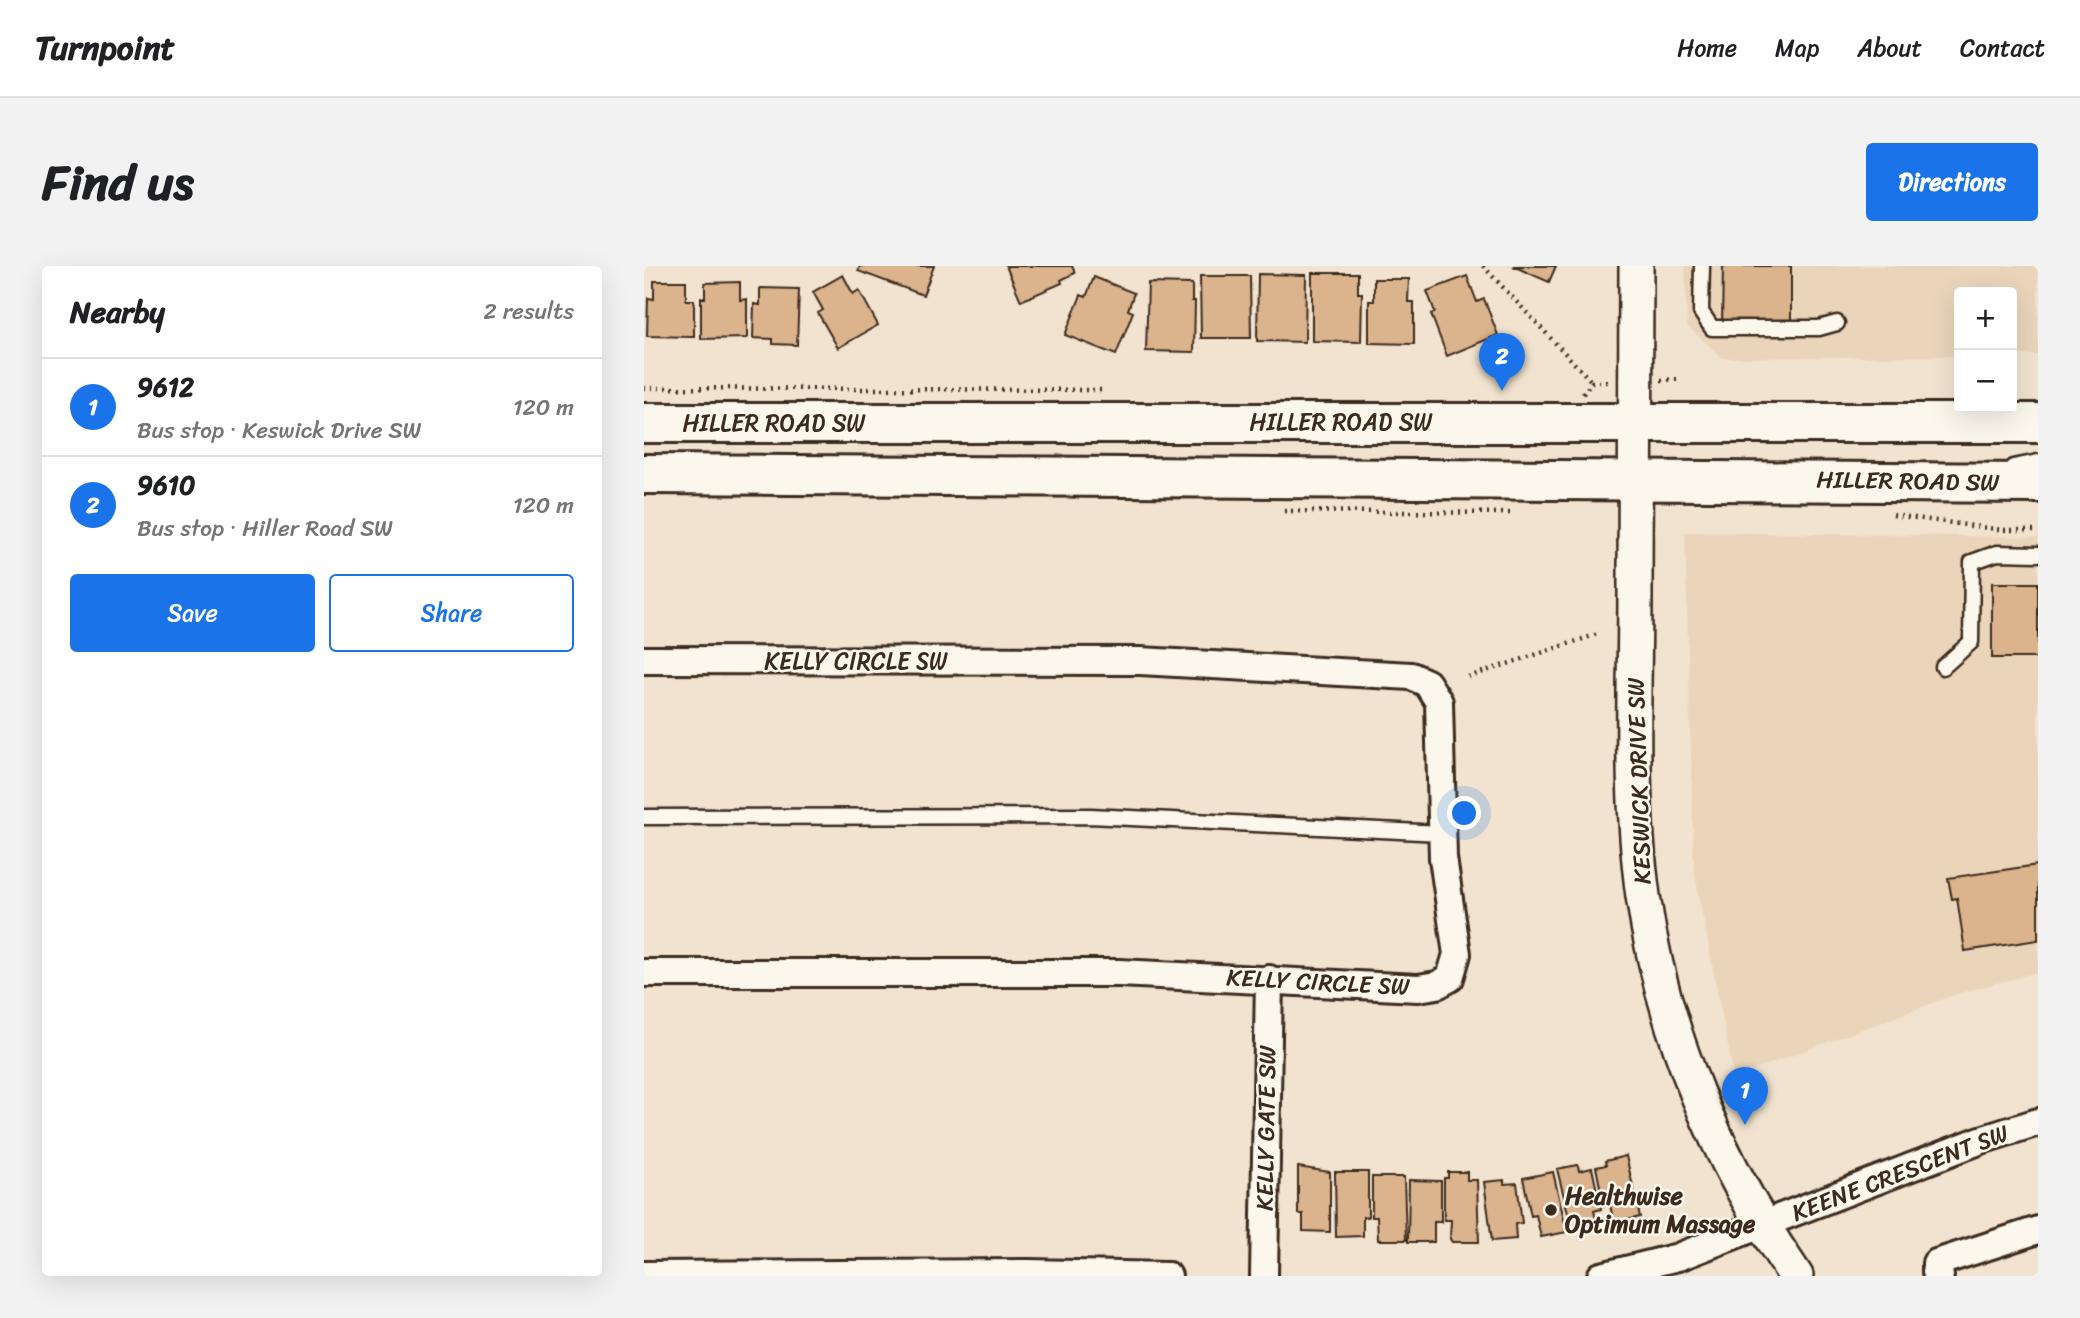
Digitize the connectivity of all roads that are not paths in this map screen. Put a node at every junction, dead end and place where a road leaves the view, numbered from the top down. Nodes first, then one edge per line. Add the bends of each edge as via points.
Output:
1 (1636, 266) edge
2 (1702, 266) edge
3 (1837, 323) dead end
4 (1635, 421) junction
5 (644, 423) edge
6 (2038, 423) edge
7 (2038, 462) edge
8 (644, 474) edge
9 (1635, 480) junction
10 (1946, 481) junction
11 (2038, 483) edge
12 (2038, 554) edge
13 (644, 660) edge
14 (1943, 667) dead end
15 (644, 817) edge
16 (1441, 833) junction
17 (644, 973) edge
18 (1269, 979) junction
19 (2038, 1122) edge
20 (1762, 1225) junction
21 (2038, 1230) edge
22 (961, 1274) edge
23 (644, 1275) edge
24 (1168, 1276) edge
25 (1264, 1276) edge
26 (1601, 1276) edge
27 (1796, 1276) edge
28 (1940, 1276) edge

1 - 4 street, KESWICK DRIVE SW
2 - 3 lane via 1702,312 1712,328 1819,328
4 - 5 main road, HILLER ROAD SW
4 - 6 main road, HILLER ROAD SW
4 - 9 street, KESWICK DRIVE SW
7 - 10 lane
8 - 9 main road, HILLER ROAD SW
9 - 10 main road, HILLER ROAD SW
9 - 20 street, KESWICK DRIVE SW via 1635,804 1643,897 1658,974 1688,1070 1724,1157
10 - 11 main road, HILLER ROAD SW
12 - 14 lane via 1997,553 1972,562 1971,642
13 - 16 street, KELLY CIRCLE SW via 1140,661 1411,676 1427,682 1439,702
15 - 16 lane via 1090,816
16 - 18 street, KELLY CIRCLE SW via 1457,954 1450,978 1418,988
17 - 18 street, KELLY CIRCLE SW via 1119,974
18 - 25 street, KELLY GATE SW
19 - 20 street, KEENE CRESCENT SW
20 - 26 street, KEENE CRESCENT SW via 1678,1256
20 - 27 street, KESWICK DRIVE SW
21 - 28 street via 1936,1263
22 - 23 street
22 - 24 street

